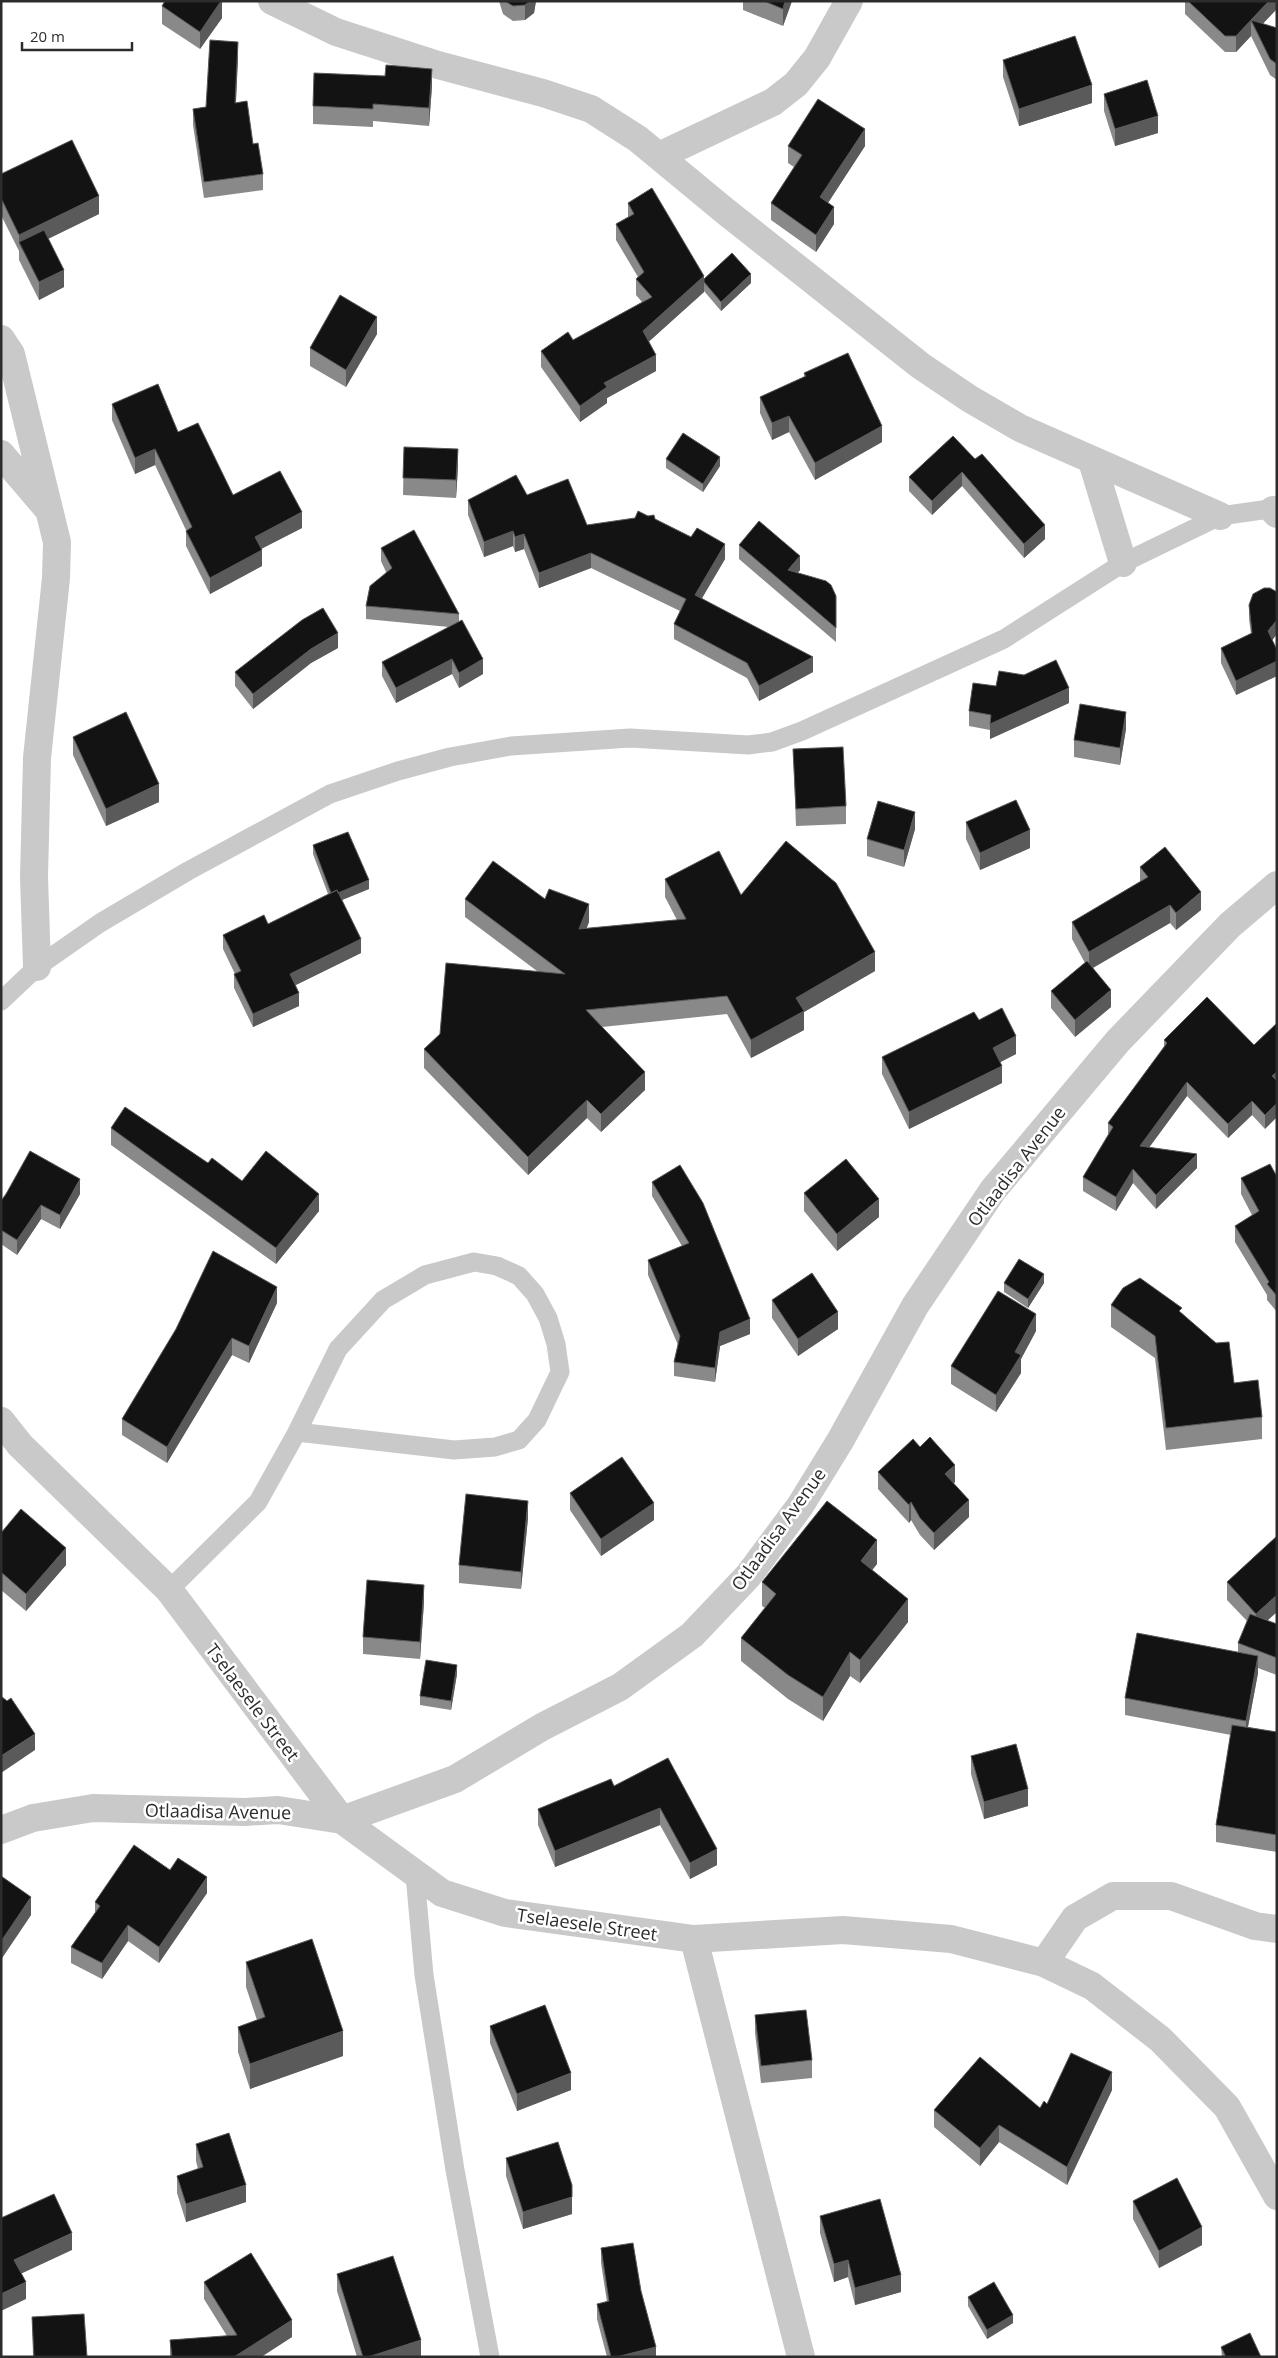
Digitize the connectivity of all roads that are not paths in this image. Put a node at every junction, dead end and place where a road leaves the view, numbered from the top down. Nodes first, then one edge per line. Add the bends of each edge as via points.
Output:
1 (272, 1) edge
2 (849, 1) edge
3 (659, 156) junction
4 (1, 339) edge
5 (1, 454) edge
6 (1092, 461) junction
7 (1275, 511) edge
8 (52, 514) junction
9 (1220, 516) junction
10 (1123, 563) junction
11 (1277, 884) edge
12 (37, 967) junction
13 (1, 1001) edge
14 (1, 1421) edge
15 (297, 1432) junction
16 (169, 1590) junction
17 (342, 1820) junction
18 (1, 1830) edge
19 (415, 1875) junction
20 (1277, 1929) edge
21 (694, 1939) junction
22 (1044, 1962) junction
23 (1277, 2196) edge
24 (490, 2357) edge
25 (801, 2357) edge

1 - 3 street via 336,32 591,109 638,138
2 - 3 street via 817,58 796,84 773,102
3 - 6 street via 921,366 1020,428
4 - 8 street via 11,354
5 - 8 street
6 - 9 street
6 - 10 street
7 - 9 lane
8 - 12 street via 57,542 56,578 37,768 34,877
9 - 10 lane
10 - 12 lane via 1004,639 772,742 748,745 630,738 511,746 398,770 330,794 164,885 100,923
11 - 17 street, Otlaadisa Avenue via 1230,924 1118,1041 992,1190 915,1306 800,1506 748,1576 692,1634 620,1687 542,1727 455,1779
12 - 13 lane
14 - 16 street, Tselaesele Street via 20,1445
15 - 15 lane via 338,1349 383,1300 426,1275 474,1262 497,1266 519,1276 535,1294 548,1318 560,1372 537,1420 519,1440 495,1448 454,1450
15 - 16 lane via 258,1502
16 - 17 street, Tselaesele Street
17 - 18 street, Otlaadisa Avenue via 278,1810 93,1808 33,1818
17 - 19 street, Tselaesele Street
19 - 21 street, Tselaesele Street via 442,1893 505,1913
19 - 24 lane via 427,1995
20 - 22 street via 1256,1926 1171,1896 1113,1896 1074,1918
21 - 22 street, Tselaesele Street via 843,1930 951,1939
21 - 25 street
22 - 23 street, Tselaesele Street via 1092,1986 1160,2039 1227,2107

